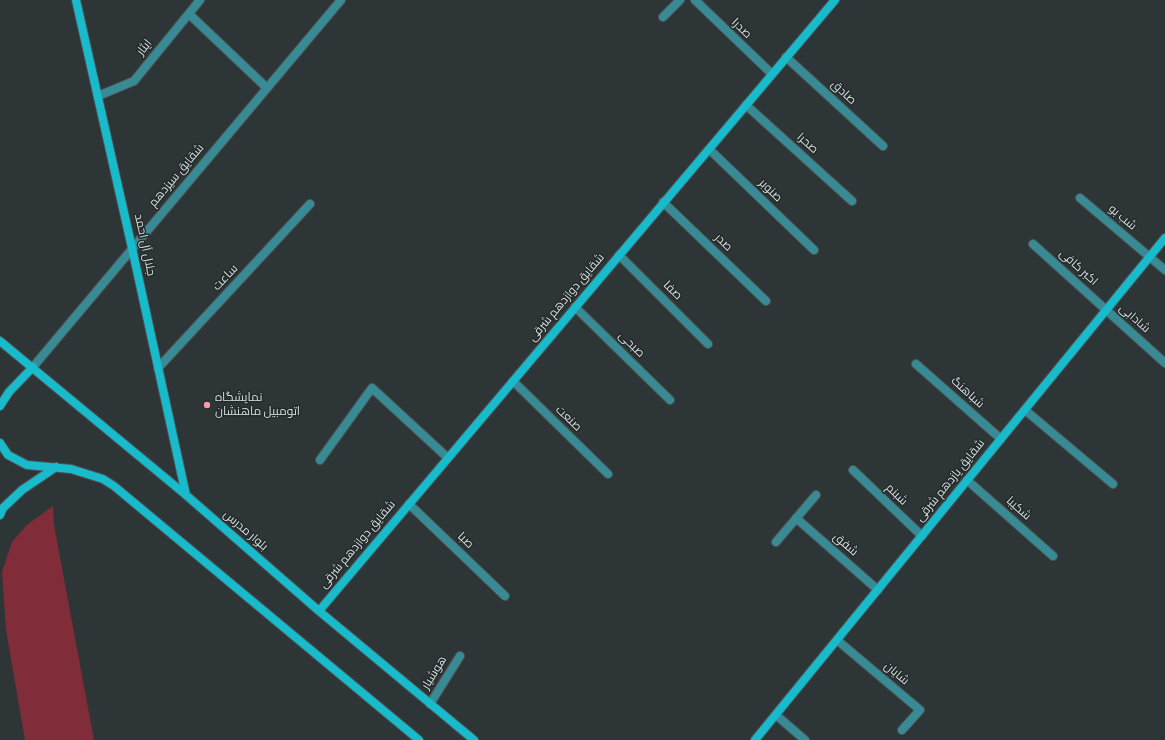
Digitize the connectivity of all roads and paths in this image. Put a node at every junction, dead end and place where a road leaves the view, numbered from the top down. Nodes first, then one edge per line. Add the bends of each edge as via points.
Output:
1 (76, 0) edge
2 (200, 0) edge
3 (341, 0) edge
4 (680, 0) edge
5 (694, 0) edge
6 (835, 0) edge
7 (189, 14) junction
8 (663, 17) dead end
9 (786, 57) junction
10 (772, 74) junction
11 (267, 88) junction
12 (98, 96) junction
13 (746, 104) junction
14 (883, 146) dead end
15 (709, 149) junction
16 (1080, 198) dead end
17 (852, 201) dead end
18 (663, 202) junction
19 (310, 204) dead end
20 (1165, 238) edge
21 (1033, 244) dead end
22 (132, 248) junction
23 (814, 250) dead end
24 (619, 255) junction
25 (1150, 256) junction
26 (1165, 270) edge
27 (766, 301) dead end
28 (575, 307) junction
29 (1106, 310) junction
30 (0, 341) edge
31 (708, 344) dead end
32 (1165, 363) edge
33 (916, 364) dead end
34 (33, 367) junction
35 (158, 368) junction
36 (512, 381) junction
37 (670, 400) dead end
38 (0, 406) edge
39 (1025, 410) junction
40 (1001, 439) junction
41 (0, 443) edge
42 (448, 458) junction
43 (320, 460) dead end
44 (56, 468) junction
45 (853, 470) dead end
46 (608, 474) dead end
47 (967, 480) junction
48 (1113, 484) dead end
49 (186, 495) junction
50 (816, 495) dead end
51 (409, 504) junction
52 (0, 515) edge
53 (796, 518) junction
54 (922, 536) junction
55 (776, 542) dead end
56 (1053, 556) dead end
57 (878, 590) junction
58 (505, 596) dead end
59 (318, 611) junction
60 (837, 640) junction
61 (460, 656) dead end
62 (430, 704) junction
63 (776, 715) junction
64 (902, 730) dead end
65 (419, 740) edge
66 (474, 740) edge
67 (755, 740) edge
68 (805, 740) edge

1 - 12 street, جلال آل احمد
2 - 7 street, ایثار
3 - 11 street, شقایق سیزدهم
4 - 8 street
5 - 10 street, صدرا
6 - 9 street, شقایق دوازدهم شرقی
7 - 11 street
7 - 12 street, ایثار via 134,81
9 - 10 street, شقایق دوازدهم شرقی
9 - 14 street, صادق
10 - 13 street, شقایق دوازدهم شرقی
11 - 22 street, شقایق سیزدهم
12 - 22 street, جلال آل احمد
13 - 15 street, شقایق دوازدهم شرقی
13 - 17 street, صحرا
15 - 18 street, شقایق دوازدهم شرقی
15 - 23 street, صنوبر
16 - 25 street, شب بو
18 - 24 street, شقایق دوازدهم شرقی
18 - 27 street, صدر
19 - 35 street, ساعت
20 - 25 street, شقایق یازدهم شرقی
21 - 29 street, اکبر کافی
22 - 34 street, شقایق سیزدهم
22 - 35 street, جلال آل احمد
24 - 28 street, شقایق دوازدهم شرقی
24 - 31 street, صفا
25 - 26 street, شب بو
25 - 29 street, شقایق یازدهم شرقی
28 - 36 street, شقایق دوازدهم شرقی
28 - 37 street, صبحی
29 - 32 street, شادابی
29 - 39 street, شقایق یازدهم شرقی
30 - 34 street, بلوار مدرس
33 - 40 street, شباهنگ
34 - 38 street via 9,392
34 - 49 street, بلوار مدرس
35 - 49 street, جلال آل احمد
36 - 42 street, شقایق دوازدهم شرقی
36 - 46 street, صنعت
39 - 40 street, شقایق یازدهم شرقی
39 - 48 street
40 - 47 street, شقایق یازدهم شرقی
41 - 44 street via 8,455 27,465
42 - 43 street via 372,388
42 - 51 street, شقایق دوازدهم شرقی
44 - 52 street via 22,490 3,508
44 - 65 street via 90,474 114,486
45 - 54 street, شبنم
47 - 54 street, شقایق یازدهم شرقی
47 - 56 street, شکیبا
49 - 59 street, بلوار مدرس
50 - 53 street
51 - 58 street, صبا
51 - 59 street, شقایق دوازدهم شرقی
53 - 55 street
53 - 57 street, شفق
54 - 57 street, شقایق یازدهم شرقی
57 - 60 street, شقایق یازدهم شرقی
59 - 62 street, بلوار مدرس
60 - 63 street, شقایق یازدهم شرقی
60 - 64 street, شایان via 920,710
61 - 62 street, هوشیار
62 - 66 street, بلوار مدرس
63 - 67 street, شقایق یازدهم شرقی
63 - 68 street

